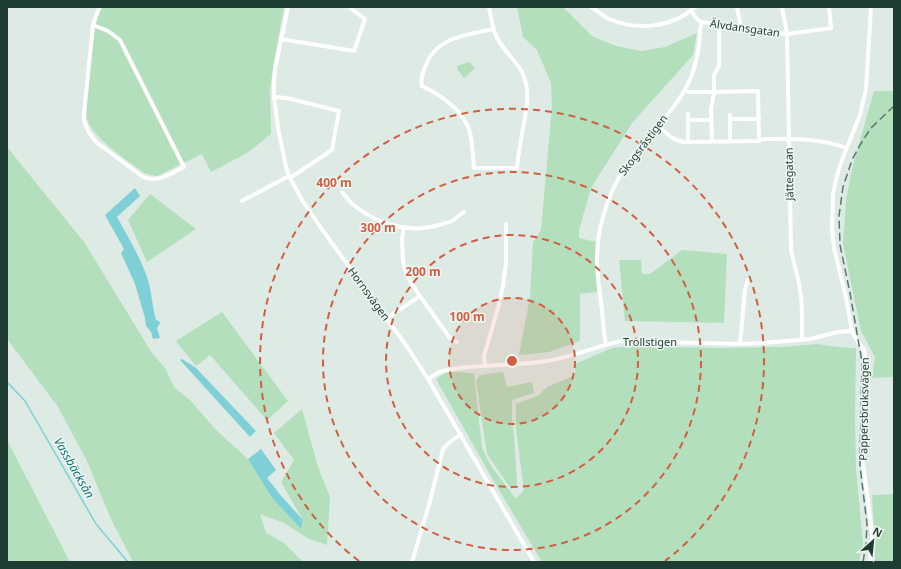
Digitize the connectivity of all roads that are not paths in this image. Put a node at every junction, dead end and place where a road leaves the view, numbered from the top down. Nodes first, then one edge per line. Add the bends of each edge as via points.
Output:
1 (100, 7) edge
2 (288, 7) edge
3 (349, 7) edge
4 (489, 7) edge
5 (591, 7) edge
6 (695, 7) edge
7 (737, 7) edge
8 (782, 7) edge
9 (829, 7) edge
10 (871, 7) edge
11 (691, 10) junction
12 (702, 22) junction
13 (93, 25) junction
14 (719, 25) junction
15 (741, 28) junction
16 (493, 29) junction
17 (787, 34) junction
18 (281, 39) junction
19 (688, 92) dead end
20 (714, 92) junction
21 (274, 97) junction
22 (688, 114) dead end
23 (759, 119) junction
24 (692, 120) dead end
25 (711, 120) junction
26 (657, 126) junction
27 (789, 139) junction
28 (712, 141) junction
29 (730, 141) junction
30 (759, 141) junction
31 (688, 142) junction
32 (847, 148) junction
33 (289, 177) junction
34 (342, 192) dead end
35 (242, 200) dead end
36 (464, 212) dead end
37 (506, 224) dead end
38 (404, 228) junction
39 (748, 280) dead end
40 (420, 296) junction
41 (387, 318) junction
42 (852, 331) junction
43 (802, 340) junction
44 (457, 342) dead end
45 (606, 344) junction
46 (740, 344) junction
47 (485, 366) junction
48 (428, 379) junction
49 (461, 434) junction
50 (412, 562) edge
51 (534, 562) edge
52 (870, 562) edge

1 - 13 street
2 - 18 street, Hornsvägen
3 - 18 street via 365,19 354,51
4 - 16 street
5 - 11 street via 618,22 642,26 665,23
6 - 11 street
7 - 15 street
8 - 17 street, Jättegatan
9 - 17 street, Älvdansgatan via 831,28
10 - 32 street via 866,90 860,115
11 - 12 street, Älvdansgatan
12 - 14 street, Älvdansgatan
12 - 26 street, Skogsråstigen via 698,55 692,76
13 - 13 street via 84,114 88,131 96,142 143,178 158,179 184,167 120,40 108,31
14 - 15 street, Älvdansgatan
14 - 20 street via 719,66 714,75
15 - 17 street, Älvdansgatan
16 - 16 street via 498,41 523,76 527,92 527,108 517,168 474,168 472,142 465,121 442,96 422,86 421,83 427,62 442,44
17 - 27 street, Jättegatan
18 - 21 street, Hornsvägen via 275,69
19 - 20 street
20 - 23 street via 758,92
20 - 25 street
21 - 33 street, Hornsvägen
21 - 33 street via 339,111 332,150
22 - 31 street
23 - 29 street via 730,117
23 - 30 street
24 - 25 street
25 - 28 street
26 - 31 street via 674,139
26 - 45 street, Skogsråstigen via 621,173 603,219 597,258
27 - 30 street
27 - 32 street via 826,142
27 - 43 street, Jättegatan via 790,249 801,293
28 - 29 street
28 - 31 street
29 - 30 street
32 - 42 street via 833,194 832,230
33 - 35 street
33 - 41 street, Hornsvägen via 321,228
34 - 38 street via 354,205 371,216
36 - 38 street via 444,224
37 - 47 street via 505,275 484,356
38 - 40 street via 404,265 408,278
39 - 46 street
40 - 41 street
40 - 44 street via 449,337
41 - 48 street, Hornsvägen
42 - 43 street, Trollstigen
42 - 52 street, Pappersbruksvägen via 865,353 863,457 872,532
43 - 46 street, Trollstigen
45 - 46 street, Trollstigen via 621,341
45 - 47 street, Trollstigen via 547,361
47 - 48 street, Trollstigen via 446,370
48 - 49 street, Hornsvägen
49 - 50 street via 443,449
49 - 51 street, Hornsvägen

